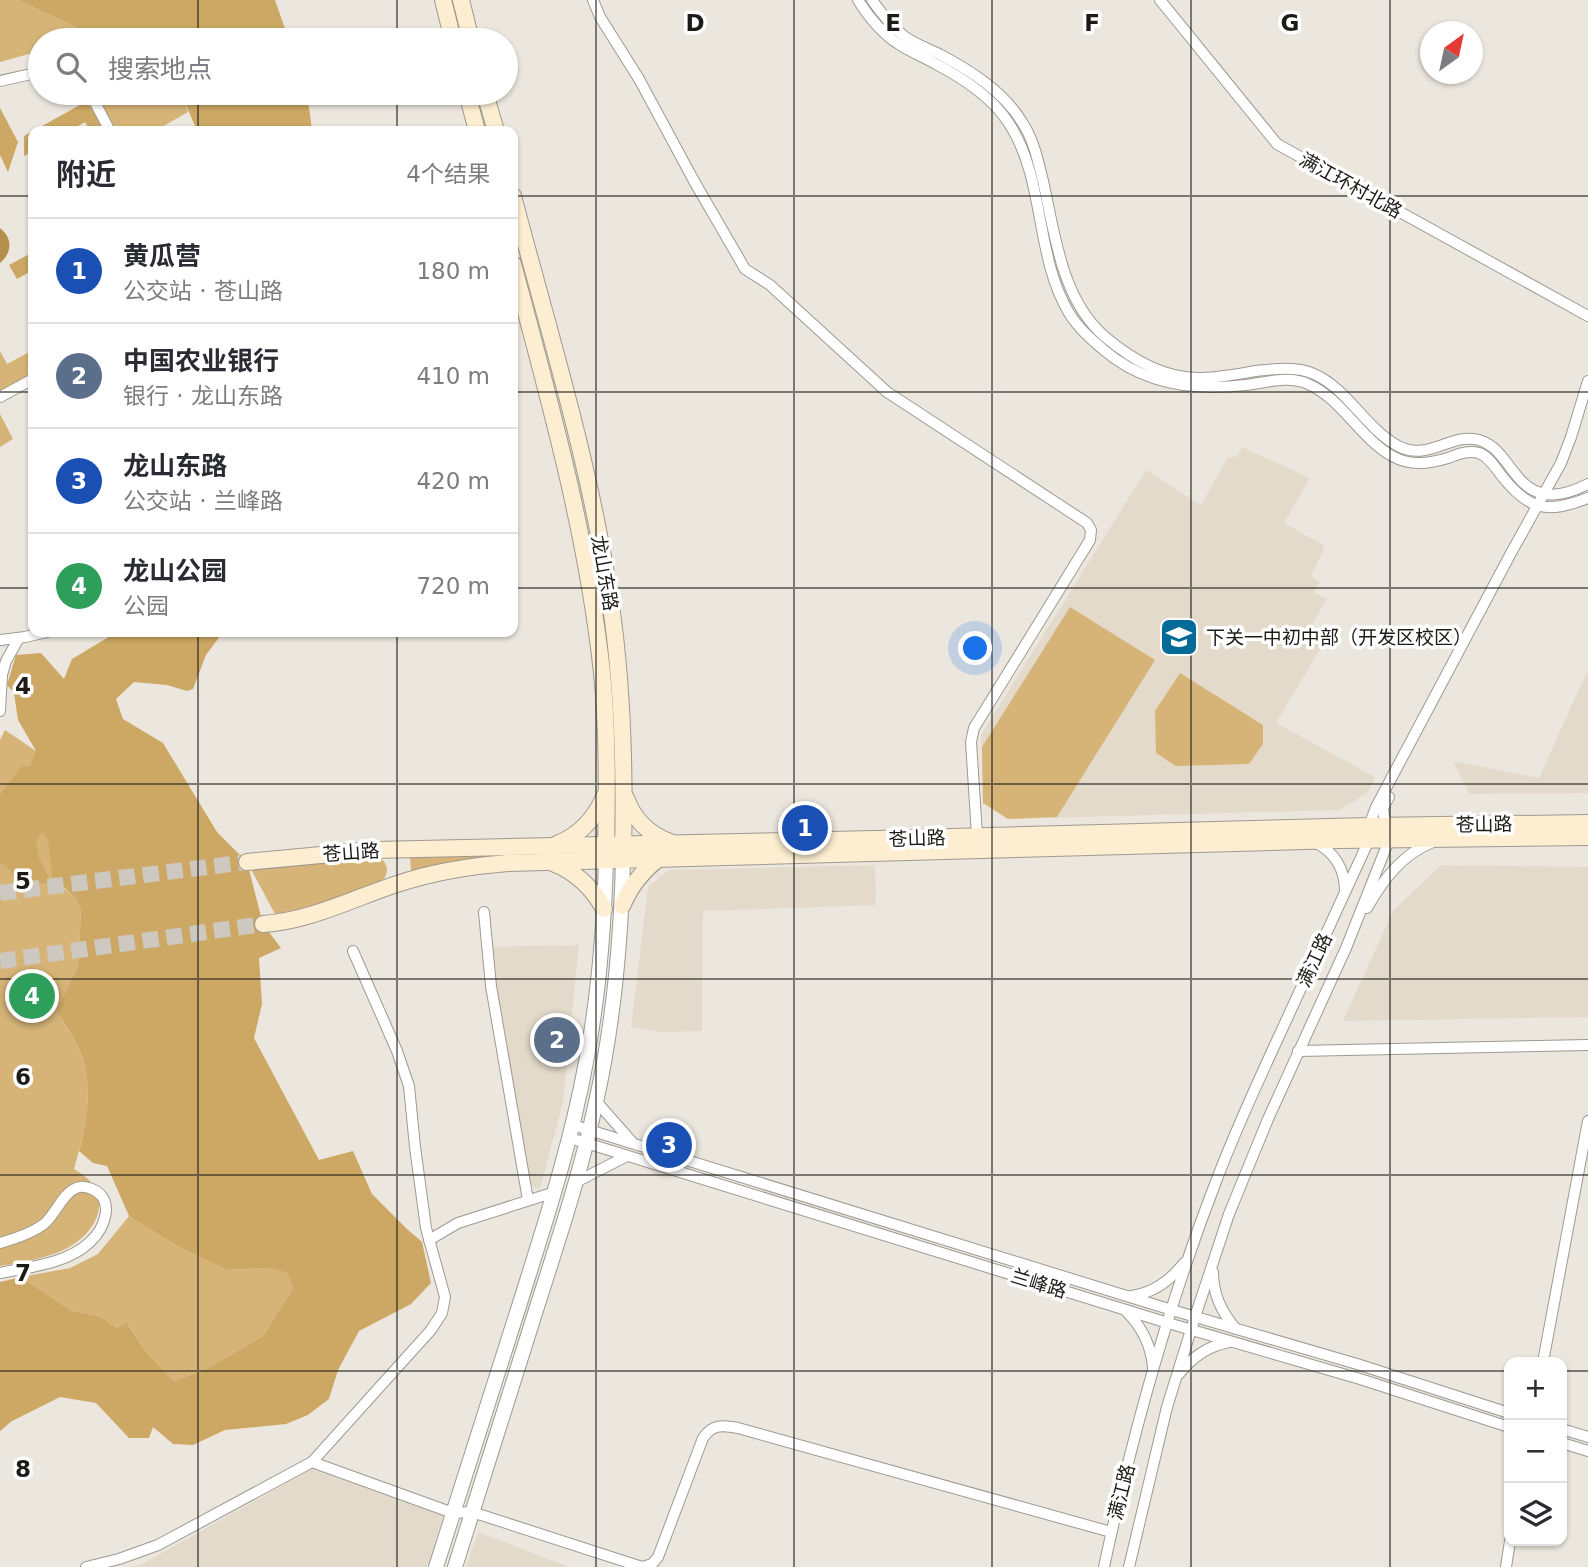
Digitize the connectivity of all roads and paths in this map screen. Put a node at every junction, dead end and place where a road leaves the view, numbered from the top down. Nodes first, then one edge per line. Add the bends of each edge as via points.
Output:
1 (443, 0) edge
2 (461, 0) edge
3 (593, 0) edge
4 (858, 0) edge
5 (872, 0) edge
6 (1160, 0) edge
7 (450, 28) edge
8 (468, 28) edge
9 (28, 74) edge
10 (0, 80) edge
11 (96, 105) edge
12 (470, 105) edge
13 (488, 105) edge
14 (107, 126) edge
15 (476, 126) edge
16 (495, 126) edge
17 (518, 215) edge
18 (518, 283) edge
19 (1076, 312) junction
20 (1588, 316) edge
21 (1250, 372) junction
22 (1588, 381) edge
23 (28, 382) edge
24 (1251, 384) junction
25 (0, 397) edge
26 (1588, 405) edge
27 (1588, 484) edge
28 (1548, 494) junction
29 (1588, 498) edge
30 (1540, 506) junction
31 (28, 636) edge
32 (19, 638) junction
33 (0, 640) edge
34 (1, 672) edge
35 (0, 711) edge
36 (607, 788) junction
37 (624, 793) junction
38 (1588, 822) edge
39 (1388, 832) junction
40 (1369, 833) junction
41 (977, 835) junction
42 (1588, 836) edge
43 (1442, 839) junction
44 (1312, 841) junction
45 (680, 844) junction
46 (624, 852) junction
47 (606, 853) junction
48 (552, 854) junction
49 (658, 859) junction
50 (247, 862) tunnel mouth
51 (1345, 893) junction
52 (622, 906) junction
53 (604, 909) junction
54 (484, 912) dead end
55 (263, 924) tunnel mouth
56 (1346, 948) junction
57 (353, 950) dead end
58 (1588, 1045) edge
59 (1298, 1051) junction
60 (596, 1101) junction
61 (1588, 1121) edge
62 (571, 1131) junction
63 (588, 1137) junction
64 (634, 1144) junction
65 (1585, 1154) edge
66 (627, 1156) junction
67 (576, 1182) junction
68 (555, 1192) junction
69 (528, 1200) junction
70 (429, 1240) junction
71 (0, 1243) edge
72 (1193, 1245) junction
73 (1215, 1255) junction
74 (0, 1273) edge
75 (1128, 1296) junction
76 (1124, 1309) junction
77 (1172, 1310) junction
78 (1195, 1317) junction
79 (1168, 1322) junction
80 (1191, 1329) junction
81 (1236, 1329) junction
82 (1231, 1341) junction
83 (1544, 1357) edge
84 (1153, 1370) junction
85 (1176, 1379) junction
86 (1504, 1411) edge
87 (1504, 1425) edge
88 (1567, 1431) edge
89 (1588, 1437) edge
90 (1567, 1445) edge
91 (1588, 1451) edge
92 (312, 1462) junction
93 (472, 1512) junction
94 (453, 1513) junction
95 (1111, 1532) junction
96 (1509, 1546) edge
97 (86, 1567) edge
98 (436, 1567) edge
99 (455, 1567) edge
100 (1104, 1567) edge
101 (1129, 1567) edge
102 (1506, 1567) edge

1 - 7 main road
2 - 8 main road
3 - 41 street via 745,269 769,285 887,392 1087,523 1091,530 1090,540 975,727 971,742
4 - 19 street via 890,38 971,86 1009,124 1028,168 1053,274 1063,301
5 - 19 street via 901,33 981,80 1018,116 1034,147
6 - 20 street, 满江环村北路 via 1277,144
9 - 10 street
11 - 14 street
12 - 15 main road
13 - 16 main road
17 - 37 main road, 龙山东路 via 599,537 620,673
18 - 36 main road, 龙山东路 via 565,460 586,561 602,674
19 - 21 street via 1113,343 1159,371 1198,378
19 - 24 street via 1088,335 1105,351 1143,375 1194,386
21 - 24 street
21 - 28 street via 1288,369 1314,374 1341,393 1383,436 1405,449 1427,451 1468,439 1485,442 1503,456 1524,484
22 - 28 street, 满江路
23 - 25 street
24 - 30 street via 1288,380 1309,384 1333,400 1383,450 1401,460 1424,464 1462,453 1481,454 1518,494
26 - 28 street, 满江路 via 1561,479
27 - 28 street via 1570,493
28 - 30 street, 满江路
29 - 30 street via 1559,507
30 - 39 street, 满江路 via 1383,808
30 - 40 street, 满江路 via 1376,807
31 - 32 street
32 - 33 street
32 - 34 street
34 - 35 street
36 - 47 main road, 龙山东路
36 - 48 main road via 587,825
37 - 45 main road via 643,827
37 - 46 main road, 龙山东路
38 - 39 main road, 苍山路
39 - 40 main road, 苍山路
39 - 43 main road, 苍山路
39 - 56 street, 满江路
40 - 41 main road, 苍山路
40 - 44 main road, 苍山路
40 - 51 street, 满江路
41 - 45 main road, 苍山路
42 - 43 main road, 苍山路
43 - 56 street via 1414,852 1394,870
44 - 49 main road, 苍山路
44 - 51 street via 1338,862
45 - 46 main road, 苍山路
46 - 47 main road, 苍山路
46 - 49 main road, 苍山路
46 - 52 street, 龙山东路
47 - 48 main road, 苍山路
47 - 53 street, 龙山东路
48 - 50 main road, 苍山路 via 374,850
48 - 53 main road via 581,879
48 - 55 main road, 苍山路 via 439,872 320,911
49 - 52 main road via 639,876
51 - 72 street, 满江路 via 1230,1147
52 - 60 street, 龙山东路 via 614,998
53 - 62 street, 龙山东路 via 593,1023
54 - 69 street via 491,986
56 - 59 street, 满江路
57 - 70 street via 407,1077
58 - 59 street
59 - 73 street, 满江路
60 - 63 street, 龙山东路
60 - 64 street
61 - 65 street
62 - 63 street, 兰峰路
62 - 68 street, 龙山东路
63 - 64 street, 兰峰路
63 - 66 street, 兰峰路
63 - 67 street, 龙山东路
64 - 75 street, 兰峰路
65 - 83 street
66 - 67 street
66 - 76 street, 兰峰路
67 - 93 street, 龙山东路
68 - 69 street
68 - 94 street, 龙山东路
69 - 70 street via 458,1223
70 - 92 street via 444,1297 441,1317
71 - 74 street via 45,1223 75,1189 88,1187 104,1199 103,1225 80,1250
72 - 75 street via 1171,1278
72 - 77 street, 满江路
73 - 78 street, 满江路
73 - 81 street via 1215,1292
75 - 77 street, 兰峰路
76 - 79 street, 兰峰路
76 - 84 street via 1146,1339
77 - 78 street, 兰峰路
77 - 79 street, 满江路
78 - 80 street, 满江路
78 - 81 street, 兰峰路
79 - 80 street, 兰峰路
79 - 84 street, 满江路
80 - 82 street, 兰峰路
80 - 85 street, 满江路
81 - 86 street, 兰峰路
82 - 85 street via 1196,1356
82 - 87 street, 兰峰路
84 - 95 street, 满江路
85 - 101 street, 满江路
88 - 89 street
90 - 91 street
92 - 94 street
92 - 97 street via 158,1545
93 - 94 street
93 - 95 street via 649,1566 660,1551 703,1438 712,1428 724,1425
93 - 99 street, 龙山东路
94 - 98 street, 龙山东路
95 - 100 street, 满江路
96 - 102 street

